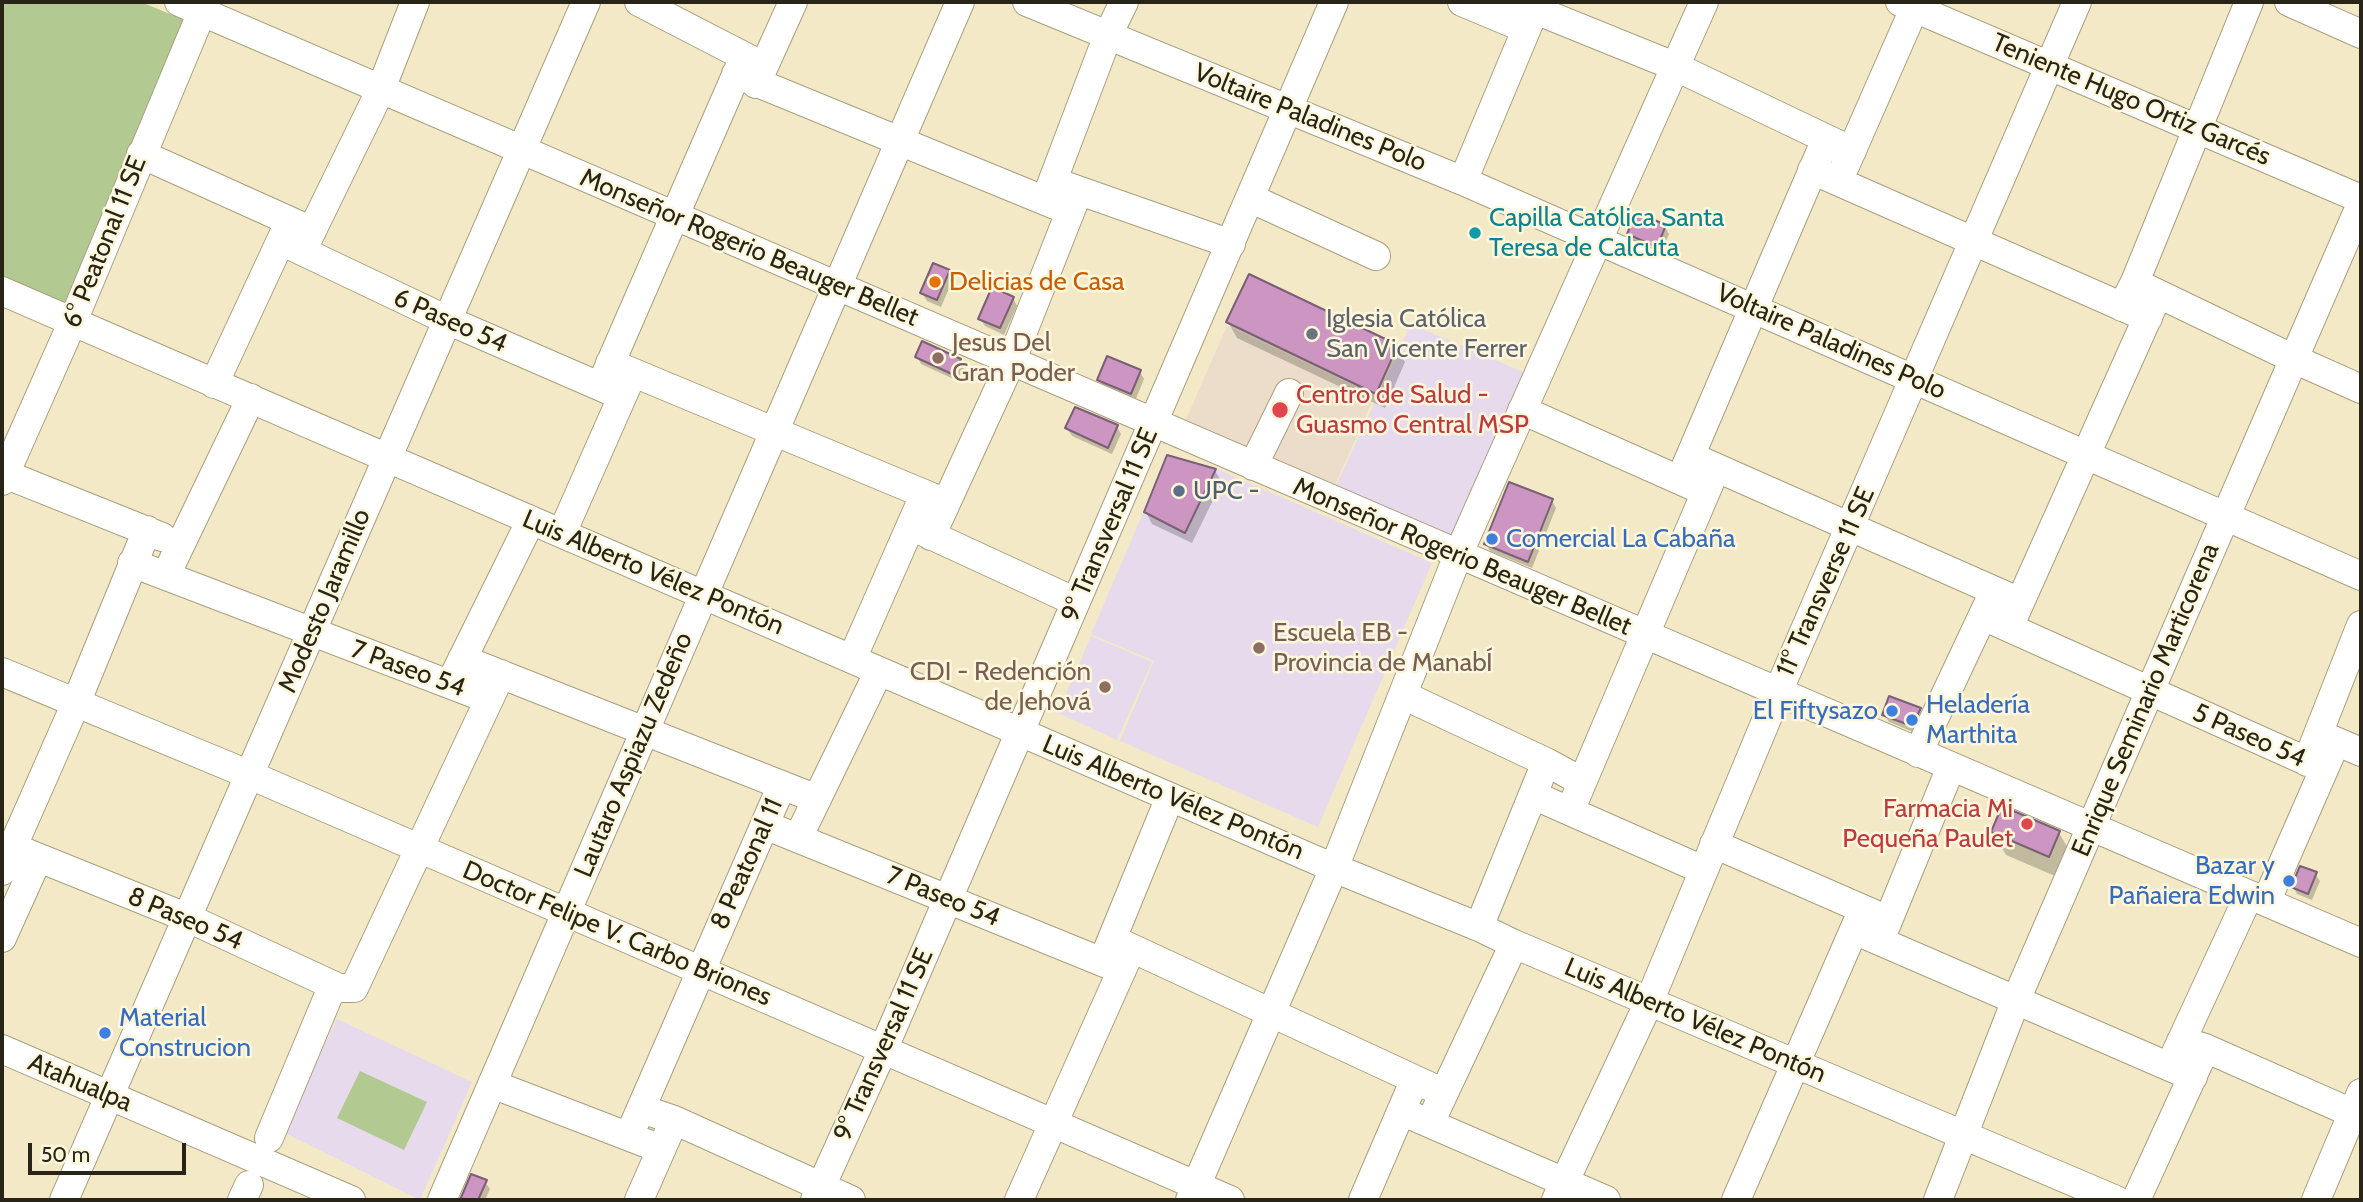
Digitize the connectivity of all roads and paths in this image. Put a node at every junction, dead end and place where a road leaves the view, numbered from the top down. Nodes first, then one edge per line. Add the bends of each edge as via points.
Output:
1 (415, 2) edge
2 (586, 2) edge
3 (639, 2) edge
4 (793, 2) edge
5 (960, 2) edge
6 (1027, 2) edge
7 (1124, 2) edge
8 (1334, 2) edge
9 (1462, 2) edge
10 (1704, 2) edge
11 (2077, 2) edge
12 (2249, 2) edge
13 (2289, 2) edge
14 (1911, 4) edge
15 (196, 5) edge
16 (1521, 16) edge
17 (2361, 34) edge
18 (1108, 35) junction
19 (2048, 64) junction
20 (1674, 66) junction
21 (750, 70) junction
22 (381, 89) junction
23 (1288, 109) junction
24 (2198, 128) junction
25 (1826, 139) junction
26 (899, 140) junction
27 (521, 149) junction
28 (1852, 151) junction
29 (141, 154) junction
30 (1812, 170) junction
31 (1463, 181) junction
32 (1839, 182) junction
33 (1062, 196) junction
34 (1250, 198) junction
35 (2361, 202) edge
36 (674, 216) junction
37 (296, 236) junction
38 (1597, 240) junction
39 (1974, 242) junction
40 (1231, 244) junction
41 (1376, 256) dead end
42 (837, 286) junction
43 (2, 290) edge
44 (2141, 300) junction
45 (1753, 308) junction
46 (447, 320) junction
47 (73, 321) junction
48 (2294, 359) junction
49 (1011, 362) junction
50 (1915, 378) junction
51 (616, 379) junction
52 (214, 384) junction
53 (2361, 389) edge
54 (1289, 393) dead end
55 (251, 398) junction
56 (1522, 410) junction
57 (1153, 423) junction
58 (775, 431) junction
59 (2086, 455) junction
60 (388, 458) junction
61 (1253, 466) junction
62 (1698, 474) junction
63 (3, 476) edge
64 (935, 498) junction
65 (2225, 517) junction
66 (531, 520) junction
67 (1850, 527) junction
68 (147, 530) junction
69 (921, 531) junction
70 (562, 533) junction
71 (180, 544) junction
72 (1458, 555) junction
73 (132, 563) junction
74 (166, 575) junction
75 (2361, 576) edge
76 (704, 594) junction
77 (1076, 602) junction
78 (1989, 603) junction
79 (2014, 615) junction
80 (2361, 625) edge
81 (311, 633) junction
82 (1644, 635) junction
83 (463, 659) junction
84 (852, 659) junction
85 (879, 671) junction
86 (2, 672) edge
87 (501, 674) junction
88 (449, 685) junction
89 (2150, 691) junction
90 (1778, 692) junction
91 (1403, 695) junction
92 (488, 699) junction
93 (76, 703) junction
94 (645, 731) junction
95 (1020, 732) junction
96 (2339, 743) edge
97 (1919, 753) junction
98 (1546, 762) junction
99 (2316, 766) junction
100 (1951, 767) junction
101 (250, 775) junction
102 (1581, 780) junction
103 (782, 785) junction
104 (1533, 795) junction
105 (1170, 797) junction
106 (817, 799) junction
107 (1570, 811) junction
108 (765, 825) junction
109 (2091, 827) junction
110 (798, 838) junction
111 (419, 849) junction
112 (1708, 857) junction
113 (1334, 868) junction
114 (10, 870) edge
115 (2258, 898) junction
116 (947, 899) junction
117 (566, 912) junction
118 (188, 918) junction
119 (1871, 925) junction
120 (1479, 927) junction
121 (2, 938) edge
122 (2361, 943) edge
123 (1514, 944) junction
124 (1117, 955) junction
125 (701, 971) junction
126 (345, 986) junction
127 (2016, 1000) junction
128 (1649, 1002) junction
129 (1272, 1013) junction
130 (2193, 1045) junction
131 (2, 1049) edge
132 (883, 1050) junction
133 (1796, 1064) junction
134 (2181, 1072) junction
135 (1415, 1079) junction
136 (492, 1084) junction
137 (1444, 1093) junction
138 (110, 1096) junction
139 (2358, 1108) edge
140 (642, 1109) junction
141 (1401, 1111) junction
142 (674, 1120) junction
143 (1054, 1124) junction
144 (1430, 1124) junction
145 (1965, 1135) junction
146 (629, 1136) junction
147 (269, 1138) dead end
148 (661, 1149) junction
149 (1560, 1191) edge
150 (1193, 1193) edge
151 (818, 1194) edge
152 (64, 1200) edge
153 (351, 1200) edge
154 (442, 1200) edge
155 (639, 1200) edge
156 (852, 1200) edge
157 (1019, 1200) edge
158 (1230, 1200) edge
159 (1363, 1200) edge
160 (1606, 1200) edge
161 (1736, 1200) edge
162 (1938, 1200) edge
163 (2116, 1200) edge
164 (2136, 1200) edge
165 (2316, 1200) edge

1 - 22 street
2 - 27 street, Modesto Jaramillo
3 - 21 street
4 - 21 street
5 - 26 street, Lautaro Aspiazu Zedeño
6 - 18 street, Voltaire Paladines Polo
7 - 18 street
8 - 23 street, 9° Transversal 11 SE
9 - 16 street
10 - 20 street
11 - 19 street, 11° Transverse 11 SE
12 - 24 street
13 - 17 street
14 - 19 street, Teniente Hugo Ortiz Garcés
14 - 28 street
15 - 22 street, Monseñor Rogerio Beauger Bellet
15 - 29 street, 6° Peatonal 11 SE
16 - 20 street
16 - 31 street
18 - 23 street, Voltaire Paladines Polo
18 - 33 street
19 - 24 street, Teniente Hugo Ortiz Garcés
19 - 39 street, 11° Transverse 11 SE
20 - 25 street
20 - 38 street
21 - 26 street
21 - 36 street
22 - 27 street, Monseñor Rogerio Beauger Bellet
22 - 37 street
23 - 31 street, Voltaire Paladines Polo
23 - 34 street, 9° Transversal 11 SE
24 - 35 street, Teniente Hugo Ortiz Garcés
24 - 44 street
25 - 28 street
25 - 30 street
26 - 33 street
26 - 42 street, Lautaro Aspiazu Zedeño
27 - 36 street, Monseñor Rogerio Beauger Bellet
27 - 46 street, Modesto Jaramillo
28 - 32 street
29 - 37 street, 6 Paseo 54
29 - 47 street, 6° Peatonal 11 SE
30 - 32 street
30 - 45 street
31 - 38 street, Voltaire Paladines Polo
32 - 39 street
33 - 40 street
33 - 49 street
34 - 40 street, 9° Transversal 11 SE
34 - 41 street
35 - 48 street, Enrique Seminario Marticorena
36 - 42 street, Monseñor Rogerio Beauger Bellet
36 - 51 street
37 - 46 street, 6 Paseo 54
37 - 52 street
38 - 45 street, Voltaire Paladines Polo
38 - 56 street
39 - 44 street
39 - 50 street, 11° Transverse 11 SE
40 - 57 street, 9° Transversal 11 SE
42 - 49 street, Monseñor Rogerio Beauger Bellet
42 - 58 street, Lautaro Aspiazu Zedeño
43 - 47 street, Luis Alberto Vélez Pontón
44 - 48 street
44 - 59 street
45 - 50 street, Voltaire Paladines Polo
45 - 62 street
46 - 51 street, 6 Paseo 54
46 - 60 street, Modesto Jaramillo
47 - 52 street, Luis Alberto Vélez Pontón
47 - 63 street, 6° Peatonal 11 SE
48 - 53 street
48 - 65 street, Enrique Seminario Marticorena
49 - 57 street, Monseñor Rogerio Beauger Bellet
49 - 64 street
50 - 59 street, Voltaire Paladines Polo
50 - 67 street, 11° Transverse 11 SE
51 - 58 street, 6 Paseo 54
51 - 70 street
52 - 55 street, Luis Alberto Vélez Pontón
54 - 61 street
55 - 60 street, Luis Alberto Vélez Pontón
55 - 71 street
56 - 62 street, 5 Paseo 54
56 - 72 street
57 - 61 street, Monseñor Rogerio Beauger Bellet
57 - 77 street, 9° Transversal 11 SE
58 - 64 street, 6 Paseo 54
58 - 76 street, Lautaro Aspiazu Zedeño
59 - 65 street, Voltaire Paladines Polo
59 - 79 street
60 - 66 street, Luis Alberto Vélez Pontón
60 - 81 street, Modesto Jaramillo
61 - 72 street, Monseñor Rogerio Beauger Bellet
62 - 67 street, 5 Paseo 54
62 - 82 street
63 - 68 street
64 - 69 street
65 - 75 street, Voltaire Paladines Polo
65 - 89 street, Enrique Seminario Marticorena
66 - 70 street, Luis Alberto Vélez Pontón
66 - 83 street
67 - 78 street, 5 Paseo 54
67 - 90 street, 11° Transverse 11 SE
68 - 71 street
68 - 73 street
69 - 77 street
69 - 84 street
70 - 76 street, Luis Alberto Vélez Pontón
71 - 74 street
72 - 82 street, Monseñor Rogerio Beauger Bellet
72 - 91 street
73 - 74 street, 7 Paseo 54
73 - 93 street
74 - 81 street, 7 Paseo 54
76 - 84 street, Luis Alberto Vélez Pontón
76 - 94 street, Lautaro Aspiazu Zedeño
77 - 95 street, 9° Transversal 11 SE
78 - 79 street, 5 Paseo 54
78 - 97 street
79 - 89 street, 5 Paseo 54
80 - 96 street
81 - 88 street, 7 Paseo 54
81 - 101 street, Modesto Jaramillo
82 - 90 street, Monseñor Rogerio Beauger Bellet
82 - 102 street
83 - 87 street, 7 Paseo 54
83 - 88 street
84 - 85 street, Luis Alberto Vélez Pontón
85 - 95 street, Luis Alberto Vélez Pontón
85 - 106 street, 8 Peatonal 11
86 - 93 street, Doctor Felipe V. Carbo Briones
87 - 92 street
87 - 94 street, 7 Paseo 54
88 - 92 street, 7 Paseo 54
89 - 99 street, 5 Paseo 54
89 - 109 street, Enrique Seminario Marticorena
90 - 97 street, Monseñor Rogerio Beauger Bellet
90 - 112 street, 11° Transverse 11 SE
91 - 98 street
91 - 113 street
92 - 111 street
93 - 101 street, Doctor Felipe V. Carbo Briones
93 - 114 street
94 - 103 street, 7 Paseo 54
94 - 117 street, Lautaro Aspiazu Zedeño
95 - 105 street, Luis Alberto Vélez Pontón
95 - 116 street, 9° Transversal 11 SE
96 - 99 street
97 - 100 street, Monseñor Rogerio Beauger Bellet
98 - 102 street
98 - 104 street
99 - 115 street
100 - 109 street, Monseñor Rogerio Beauger Bellet
100 - 119 street
101 - 111 street, Doctor Felipe V. Carbo Briones
101 - 118 street, Modesto Jaramillo
102 - 107 street
103 - 106 street, 7 Paseo 54
103 - 108 street, 8 Peatonal 11
104 - 107 street
104 - 120 street
105 - 113 street, Luis Alberto Vélez Pontón
105 - 124 street
106 - 110 street, 8 Peatonal 11
107 - 112 street
108 - 110 street, 7 Paseo 54
108 - 125 street, 8 Peatonal 11
109 - 115 street, Monseñor Rogerio Beauger Bellet
109 - 127 street, Enrique Seminario Marticorena
110 - 116 street, 7 Paseo 54
111 - 117 street, Doctor Felipe V. Carbo Briones
111 - 126 street
112 - 119 street
112 - 128 street, 11° Transverse 11 SE
113 - 120 street, Luis Alberto Vélez Pontón
113 - 129 street
114 - 118 street, 8 Paseo 54 via 38,858
114 - 121 street
115 - 122 street, Monseñor Rogerio Beauger Bellet
115 - 130 street
116 - 124 street, 7 Paseo 54
116 - 132 street, 9° Transversal 11 SE
117 - 125 street, Doctor Felipe V. Carbo Briones
117 - 136 street, Lautaro Aspiazu Zedeño
118 - 126 street, 8 Paseo 54
118 - 138 street, Modesto Jaramillo
119 - 127 street
119 - 133 street
120 - 123 street, Luis Alberto Vélez Pontón
123 - 128 street, Luis Alberto Vélez Pontón
123 - 137 street
124 - 129 street, 7 Paseo 54
124 - 143 street
125 - 132 street, Doctor Felipe V. Carbo Briones
125 - 140 street, 8 Peatonal 11
126 - 147 street
127 - 134 street
127 - 145 street, Enrique Seminario Marticorena
128 - 133 street, Luis Alberto Vélez Pontón
128 - 149 street, 11° Transverse 11 SE
129 - 135 street, 7 Paseo 54
129 - 150 street
130 - 134 street
130 - 139 street
131 - 138 street, Atahualpa
132 - 143 street, Doctor Felipe V. Carbo Briones
132 - 151 street, 9° Transversal 11 SE
133 - 145 street, Luis Alberto Vélez Pontón
133 - 161 street
134 - 164 street
135 - 137 street, 7 Paseo 54
135 - 141 street
136 - 146 street
136 - 154 street, Lautaro Aspiazu Zedeño
137 - 144 street
138 - 152 street, Modesto Jaramillo
138 - 153 street, Atahualpa
139 - 165 street
140 - 142 street
140 - 146 street, 8 Peatonal 11
141 - 144 street
141 - 159 street
142 - 148 street
142 - 151 street
143 - 150 street, Doctor Felipe V. Carbo Briones
143 - 157 street
144 - 149 street
145 - 162 street, Enrique Seminario Marticorena
145 - 163 street, Luis Alberto Vélez Pontón
146 - 148 street
148 - 155 street
149 - 160 street
150 - 158 street, Doctor Felipe V. Carbo Briones
151 - 156 street

